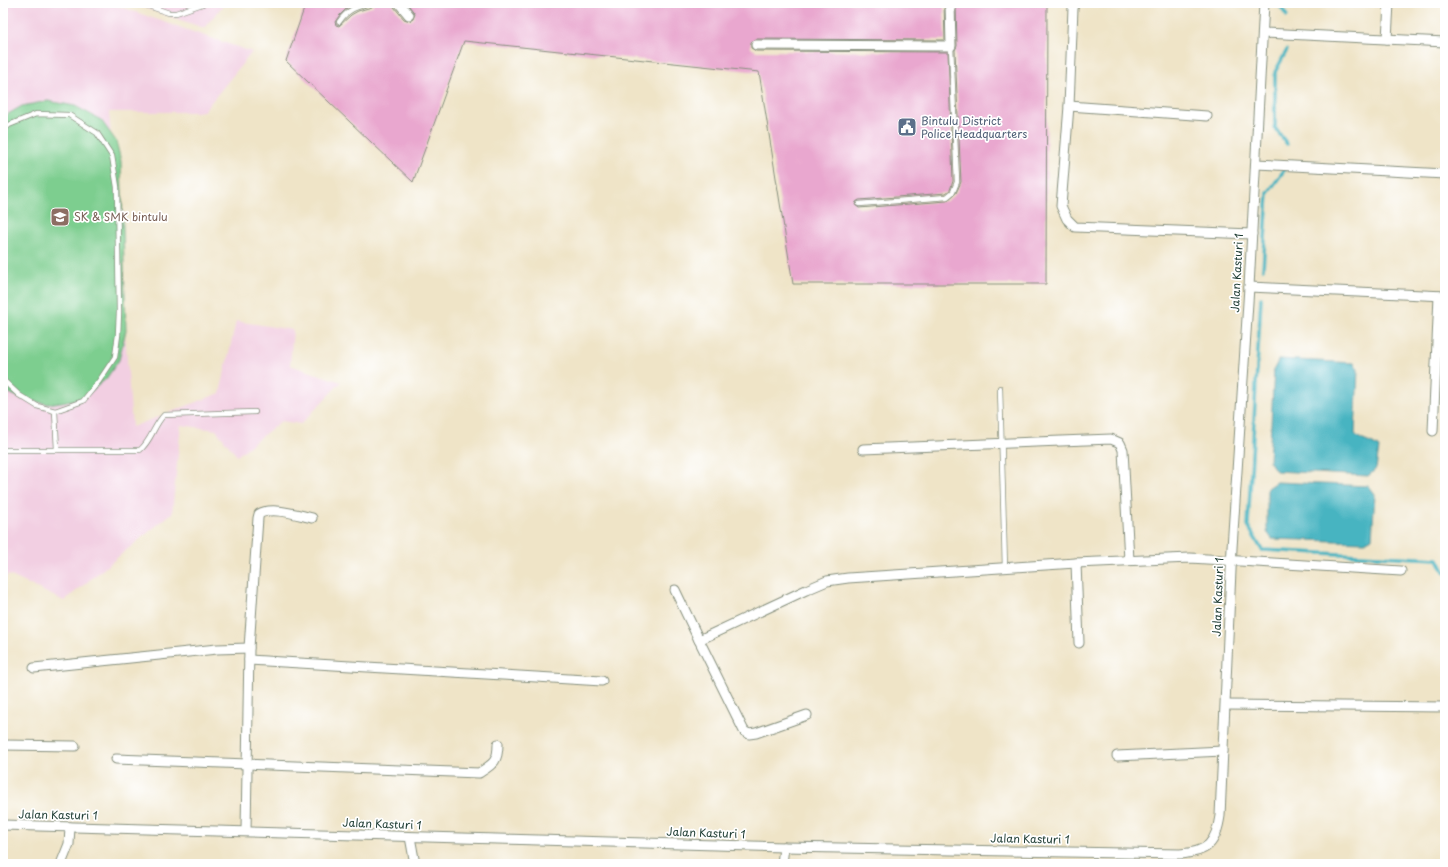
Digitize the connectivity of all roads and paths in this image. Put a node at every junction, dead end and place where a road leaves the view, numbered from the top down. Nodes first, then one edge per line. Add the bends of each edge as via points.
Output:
1 (140, 3) edge
2 (205, 3) edge
3 (371, 3) edge
4 (399, 3) edge
5 (950, 3) edge
6 (1075, 3) edge
7 (1264, 3) edge
8 (1389, 3) edge
9 (409, 15) dead end
10 (339, 22) dead end
11 (1263, 33) junction
12 (1387, 39) junction
13 (1445, 42) edge
14 (756, 45) dead end
15 (951, 46) junction
16 (1069, 106) junction
17 (1207, 116) dead end
18 (3, 131) edge
19 (1256, 164) junction
20 (1445, 174) edge
21 (859, 204) dead end
22 (1252, 234) junction
23 (1249, 287) junction
24 (1442, 296) edge
25 (3, 380) edge
26 (1000, 388) dead end
27 (55, 411) junction
28 (255, 412) dead end
29 (1433, 431) dead end
30 (1002, 444) junction
31 (863, 449) dead end
32 (3, 450) edge
33 (57, 450) junction
34 (312, 518) dead end
35 (1129, 560) junction
36 (1232, 561) junction
37 (1076, 563) junction
38 (1005, 568) junction
39 (1401, 571) dead end
40 (675, 590) dead end
41 (700, 640) junction
42 (1079, 643) dead end
43 (249, 648) junction
44 (249, 660) junction
45 (34, 668) dead end
46 (602, 680) dead end
47 (1226, 705) junction
48 (1445, 707) edge
49 (807, 715) dead end
50 (498, 744) dead end
51 (3, 745) edge
52 (75, 746) dead end
53 (1223, 751) junction
54 (1117, 756) dead end
55 (116, 759) dead end
56 (247, 764) junction
57 (3, 825) edge
58 (70, 827) junction
59 (246, 831) junction
60 (410, 837) junction
61 (784, 847) junction
62 (61, 864) edge
63 (416, 864) edge
64 (782, 864) edge

1 - 2 lane via 176,13
3 - 10 lane via 353,8
4 - 9 street
5 - 15 street
6 - 16 street
7 - 11 street, Jalan Kasturi 1
8 - 12 street
11 - 12 street
11 - 19 street, Jalan Kasturi 1
12 - 13 street
14 - 15 street
15 - 21 lane via 957,182 953,192 947,197
16 - 17 street
16 - 22 street via 1061,206 1067,219 1075,227
18 - 27 lane via 9,125 36,114 69,115 98,133 112,156 117,187 119,312 115,357 83,401
19 - 20 street
19 - 22 street, Jalan Kasturi 1
22 - 23 street, Jalan Kasturi 1
23 - 24 street
23 - 36 street, Jalan Kasturi 1
24 - 29 street
25 - 27 lane via 19,395 37,406
26 - 30 lane
27 - 33 lane
28 - 33 lane via 164,415 140,450
30 - 31 street
30 - 35 street via 1111,439 1120,443 1124,450
30 - 38 lane
32 - 33 lane
34 - 43 street via 276,511 264,511 259,514
35 - 36 street via 1190,558
35 - 37 street
36 - 39 street
36 - 47 street, Jalan Kasturi 1
37 - 38 street
37 - 42 street
38 - 41 street via 827,581
40 - 41 street
41 - 49 street via 744,731 749,734 756,733
43 - 44 street
43 - 45 street via 216,649
44 - 46 street
44 - 56 street
47 - 48 street
47 - 53 street, Jalan Kasturi 1
50 - 56 street via 498,756 490,766 479,773
51 - 52 street
53 - 54 street
53 - 61 street, Jalan Kasturi 1 via 1218,832 1209,845 1191,853
55 - 56 street
56 - 59 street
57 - 58 street, Jalan Kasturi 1
58 - 59 street, Jalan Kasturi 1
58 - 62 street via 69,844
59 - 60 street, Jalan Kasturi 1
60 - 61 street, Jalan Kasturi 1
60 - 63 street
61 - 64 street

